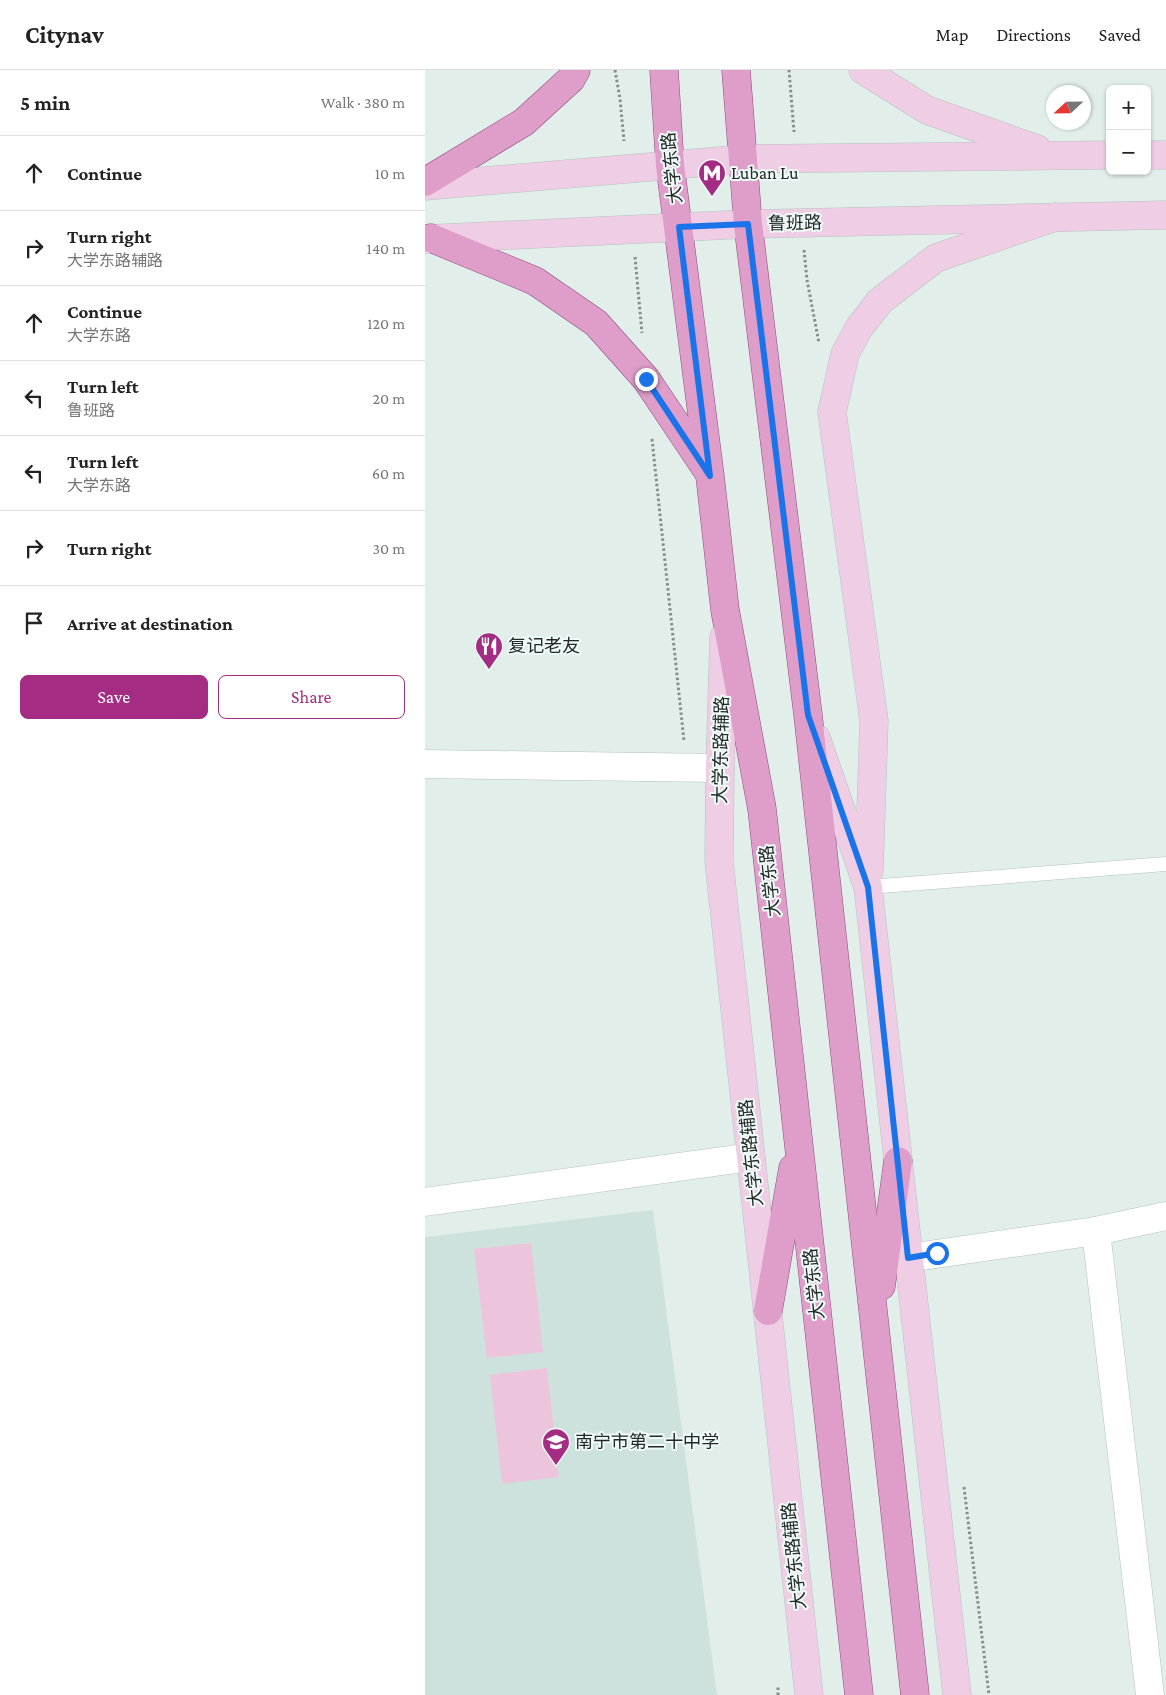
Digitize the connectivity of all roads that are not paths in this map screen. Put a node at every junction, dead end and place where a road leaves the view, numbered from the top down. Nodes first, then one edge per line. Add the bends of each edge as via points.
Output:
1 (576, 70) edge
2 (664, 70) edge
3 (736, 70) edge
4 (863, 70) edge
5 (1106, 155) edge
6 (1151, 155) edge
7 (1166, 155) edge
8 (1055, 156) junction
9 (744, 159) junction
10 (671, 165) junction
11 (425, 182) edge
12 (425, 186) edge
13 (1166, 215) edge
14 (1055, 217) junction
15 (748, 224) junction
16 (679, 227) junction
17 (428, 239) edge
18 (710, 476) junction
19 (725, 610) junction
20 (808, 715) junction
21 (425, 764) edge
22 (720, 768) junction
23 (1166, 864) edge
24 (868, 887) junction
25 (798, 1137) junction
26 (751, 1157) junction
27 (898, 1161) junction
28 (425, 1202) edge
29 (1166, 1216) edge
30 (1096, 1231) junction
31 (908, 1258) junction
32 (768, 1311) junction
33 (875, 1330) junction
34 (809, 1695) edge
35 (859, 1695) edge
36 (915, 1695) edge
37 (957, 1695) edge
38 (1150, 1695) edge

1 - 11 main road via 571,79 524,122
2 - 10 main road, 大学东路
3 - 9 main road
4 - 8 main road via 927,110
5 - 8 main road
6 - 7 main road
8 - 9 main road
9 - 10 main road
9 - 15 main road
10 - 12 main road
10 - 16 main road, 大学东路
13 - 14 main road, 鲁班路
14 - 15 main road, 鲁班路
14 - 24 main road via 937,258 880,301 859,328 845,354 832,412 874,721
15 - 16 main road, 鲁班路
15 - 20 main road
16 - 17 main road, 鲁班路
16 - 18 main road, 大学东路
17 - 18 main road via 535,281 597,323 646,379
18 - 19 main road, 大学东路
19 - 22 main road, 大学东路辅路
19 - 25 main road, 大学东路 via 762,809
20 - 24 main road
20 - 33 main road
21 - 22 street
22 - 26 main road, 大学东路辅路 via 719,861
23 - 24 lane
24 - 27 main road
25 - 32 main road
25 - 35 main road, 大学东路
26 - 28 street
26 - 32 main road, 大学东路辅路
27 - 31 main road
27 - 33 main road
29 - 30 street
30 - 31 street
30 - 38 street
31 - 37 main road
32 - 34 main road, 大学东路辅路
33 - 36 main road

